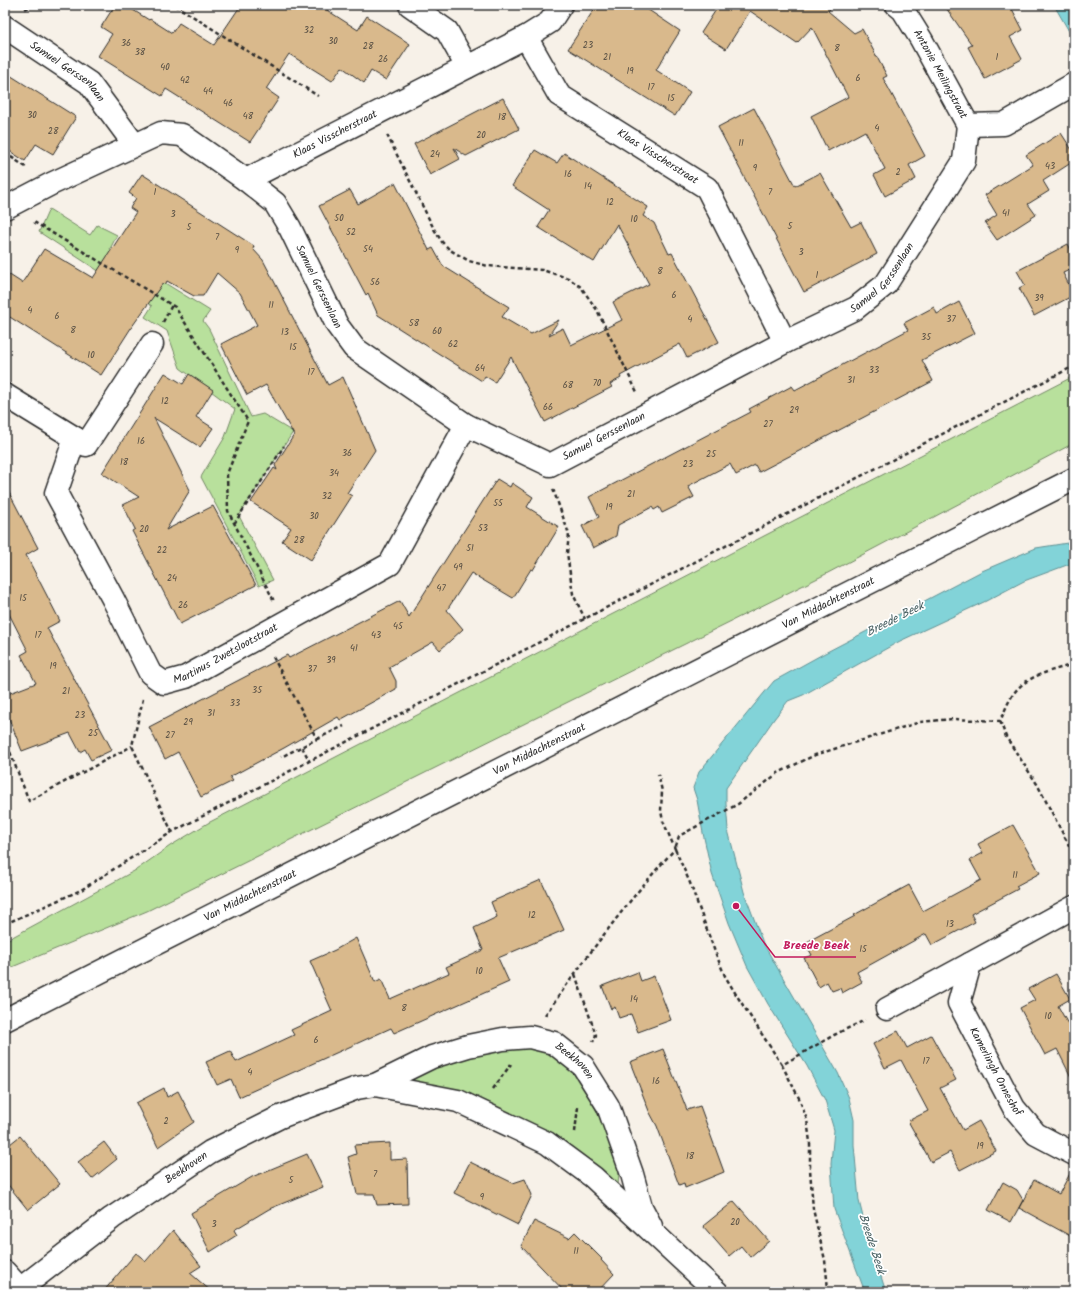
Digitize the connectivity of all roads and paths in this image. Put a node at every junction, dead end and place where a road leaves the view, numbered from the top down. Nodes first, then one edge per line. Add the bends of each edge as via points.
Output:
1 (175, 5) edge
2 (410, 5) edge
3 (561, 5) edge
4 (897, 5) edge
5 (5, 27) edge
6 (526, 37) junction
7 (468, 67) junction
8 (1074, 84) edge
9 (318, 96) dead end
10 (376, 113) junction
11 (968, 125) junction
12 (134, 144) junction
13 (246, 180) junction
14 (7, 207) edge
15 (786, 342) junction
16 (152, 344) dead end
17 (1074, 366) edge
18 (5, 395) edge
19 (648, 414) junction
20 (466, 425) junction
21 (75, 438) junction
22 (284, 446) dead end
23 (550, 465) junction
24 (1074, 479) edge
25 (234, 524) junction
26 (585, 619) junction
27 (285, 622) junction
28 (261, 636) junction
29 (1074, 664) edge
30 (150, 673) junction
31 (1000, 721) junction
32 (344, 726) dead end
33 (5, 739) edge
34 (317, 740) junction
35 (132, 746) junction
36 (302, 747) junction
37 (281, 757) dead end
38 (309, 760) junction
39 (658, 774) dead end
40 (172, 832) junction
41 (675, 849) junction
42 (1074, 855) edge
43 (1074, 907) edge
44 (5, 924) edge
45 (970, 964) junction
46 (574, 973) junction
47 (887, 1009) joint
48 (5, 1020) edge
49 (530, 1037) junction
50 (782, 1065) junction
51 (583, 1066) junction
52 (375, 1085) junction
53 (490, 1094) dead end
54 (1074, 1154) edge
55 (654, 1233) junction
56 (5, 1272) edge
57 (21, 1290) edge
58 (717, 1292) edge
59 (827, 1292) edge

1 - 9 path
2 - 7 street via 447,31
3 - 6 street, Klaas Visscherstraat via 550,22
4 - 11 street, Antonie Meilingstraat via 903,10 921,39
5 - 12 street, Samuel Gerssenlaan via 89,83
6 - 7 street, Klaas Visscherstraat
6 - 15 street, Klaas Visscherstraat via 559,95 707,188
7 - 10 street, Klaas Visscherstraat
8 - 11 street via 1004,124
10 - 13 street, Klaas Visscherstraat
10 - 19 path via 442,242 450,250 470,261 488,266 542,270 568,278 581,287 597,310
11 - 15 street, Samuel Gerssenlaan via 964,161 886,284 856,308
12 - 13 street, Samuel Gerssenlaan via 161,133 182,135
12 - 14 street, Samuel Gerssenlaan
13 - 20 street, Samuel Gerssenlaan via 275,203 290,228 337,325 354,348
14 - 25 path via 175,307 248,421 227,474 228,511
15 - 19 street, Samuel Gerssenlaan
16 - 21 street via 86,445
17 - 26 path
18 - 21 street
19 - 23 street, Samuel Gerssenlaan
20 - 23 street, Samuel Gerssenlaan
20 - 27 street, Martinus Zwetslootstraat via 390,564
21 - 30 street via 56,493
22 - 25 path
23 - 26 path via 553,491 569,534 568,553 573,594
24 - 48 street, Van Middachtenstraat
25 - 27 path
26 - 38 path
27 - 28 street, Martinus Zwetslootstraat
28 - 30 street, Martinus Zwetslootstraat via 186,677 164,682
28 - 34 path
29 - 31 path via 1023,683 1012,696
30 - 35 path
31 - 41 path via 952,719 920,722 815,755 778,774 738,804 679,836
31 - 42 path via 1006,738 1037,784
32 - 34 path
33 - 35 path via 29,801
34 - 36 path
35 - 40 path
36 - 37 path
36 - 38 path
38 - 40 path
39 - 41 path via 662,791 663,820
40 - 44 path via 81,890
41 - 46 path via 614,920
41 - 50 path via 726,976
43 - 45 street
45 - 47 street
45 - 54 street, Kamerlingh Onneshof via 959,1002 1014,1108 1036,1134
46 - 49 path
46 - 51 path via 596,1035
47 - 50 path
49 - 51 street, Beekhoven via 554,1043
49 - 52 street, Beekhoven via 468,1046 432,1057
49 - 53 path
50 - 59 path via 807,1120 813,1209 825,1260
51 - 55 street, Beekhoven via 608,1106 641,1207
52 - 55 street, Beekhoven via 458,1101 547,1143 593,1177
52 - 57 street, Beekhoven via 357,1088 280,1117 210,1152 112,1218
55 - 58 street, Beekhoven
56 - 57 street

